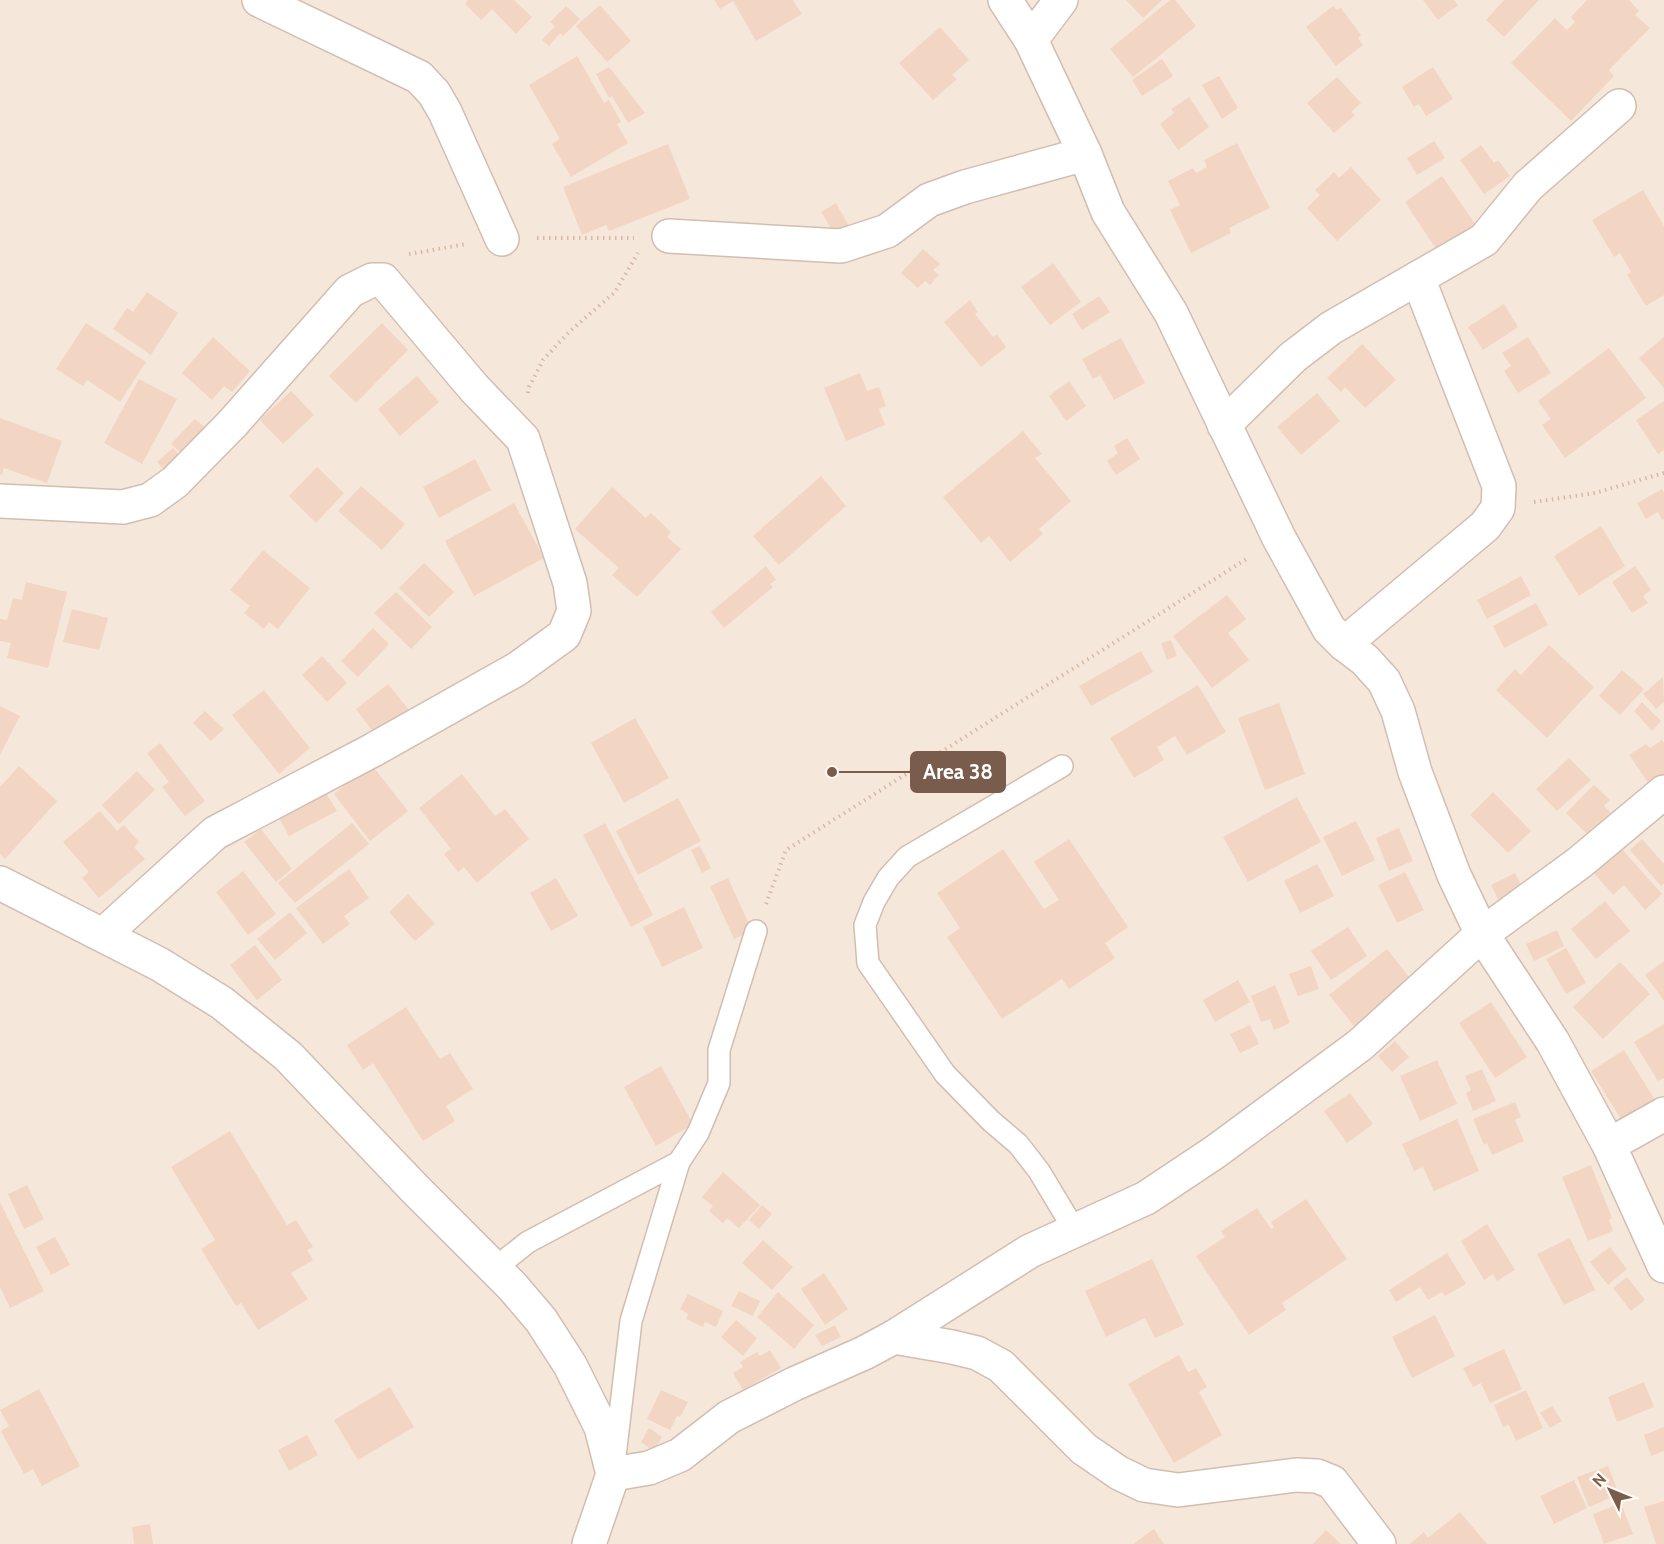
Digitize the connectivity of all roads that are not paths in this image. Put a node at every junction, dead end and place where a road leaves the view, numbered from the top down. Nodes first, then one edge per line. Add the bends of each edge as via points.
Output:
1 (260, 0) edge
2 (1005, 0) edge
3 (1061, 0) edge
4 (1031, 40) junction
5 (1619, 106) dead end
6 (1085, 154) junction
7 (502, 239) dead end
8 (655, 242) road end
9 (1418, 278) junction
10 (1224, 425) junction
11 (0, 501) edge
12 (1344, 644) junction
13 (1062, 766) dead end
14 (1664, 792) edge
15 (0, 883) edge
16 (756, 931) road end
17 (1482, 934) junction
18 (103, 935) junction
19 (1664, 1114) edge
20 (1609, 1145) junction
21 (679, 1162) junction
22 (1075, 1231) junction
23 (1664, 1266) edge
24 (495, 1268) junction
25 (894, 1337) junction
26 (613, 1474) junction
27 (589, 1544) edge
28 (1379, 1544) edge

1 - 7 street via 419,77 445,112
2 - 4 street
3 - 4 street
4 - 6 street
5 - 9 street via 1528,186 1484,240
6 - 8 street via 929,200 887,231 841,246
6 - 10 street via 1108,212 1171,313
9 - 10 street via 1331,328 1293,357
9 - 12 street via 1499,486 1498,508 1485,526
10 - 12 street via 1279,538 1329,629
11 - 18 street via 123,507 150,500 174,482 232,424 350,291 372,280 383,280 474,388 523,439 570,583 574,611 564,635 517,669 215,833
12 - 17 street via 1384,681 1454,875
13 - 22 lane via 907,857 888,878 865,925 868,963 945,1074 1018,1144
14 - 17 street via 1579,863
15 - 18 street
16 - 21 lane via 720,1050 719,1083 698,1133
17 - 20 street via 1552,1042
17 - 22 street via 1360,1045 1215,1152 1146,1198
18 - 24 street via 222,1003 288,1056
19 - 20 street
20 - 23 street
21 - 24 lane via 528,1242
21 - 26 lane via 631,1321
22 - 25 street via 1030,1251
24 - 26 street via 541,1320 570,1365 601,1426
25 - 26 street via 729,1417 680,1455 649,1468
25 - 28 street via 977,1353 1001,1366 1084,1449 1144,1485 1178,1491 1296,1475 1317,1476 1332,1482
26 - 27 street

